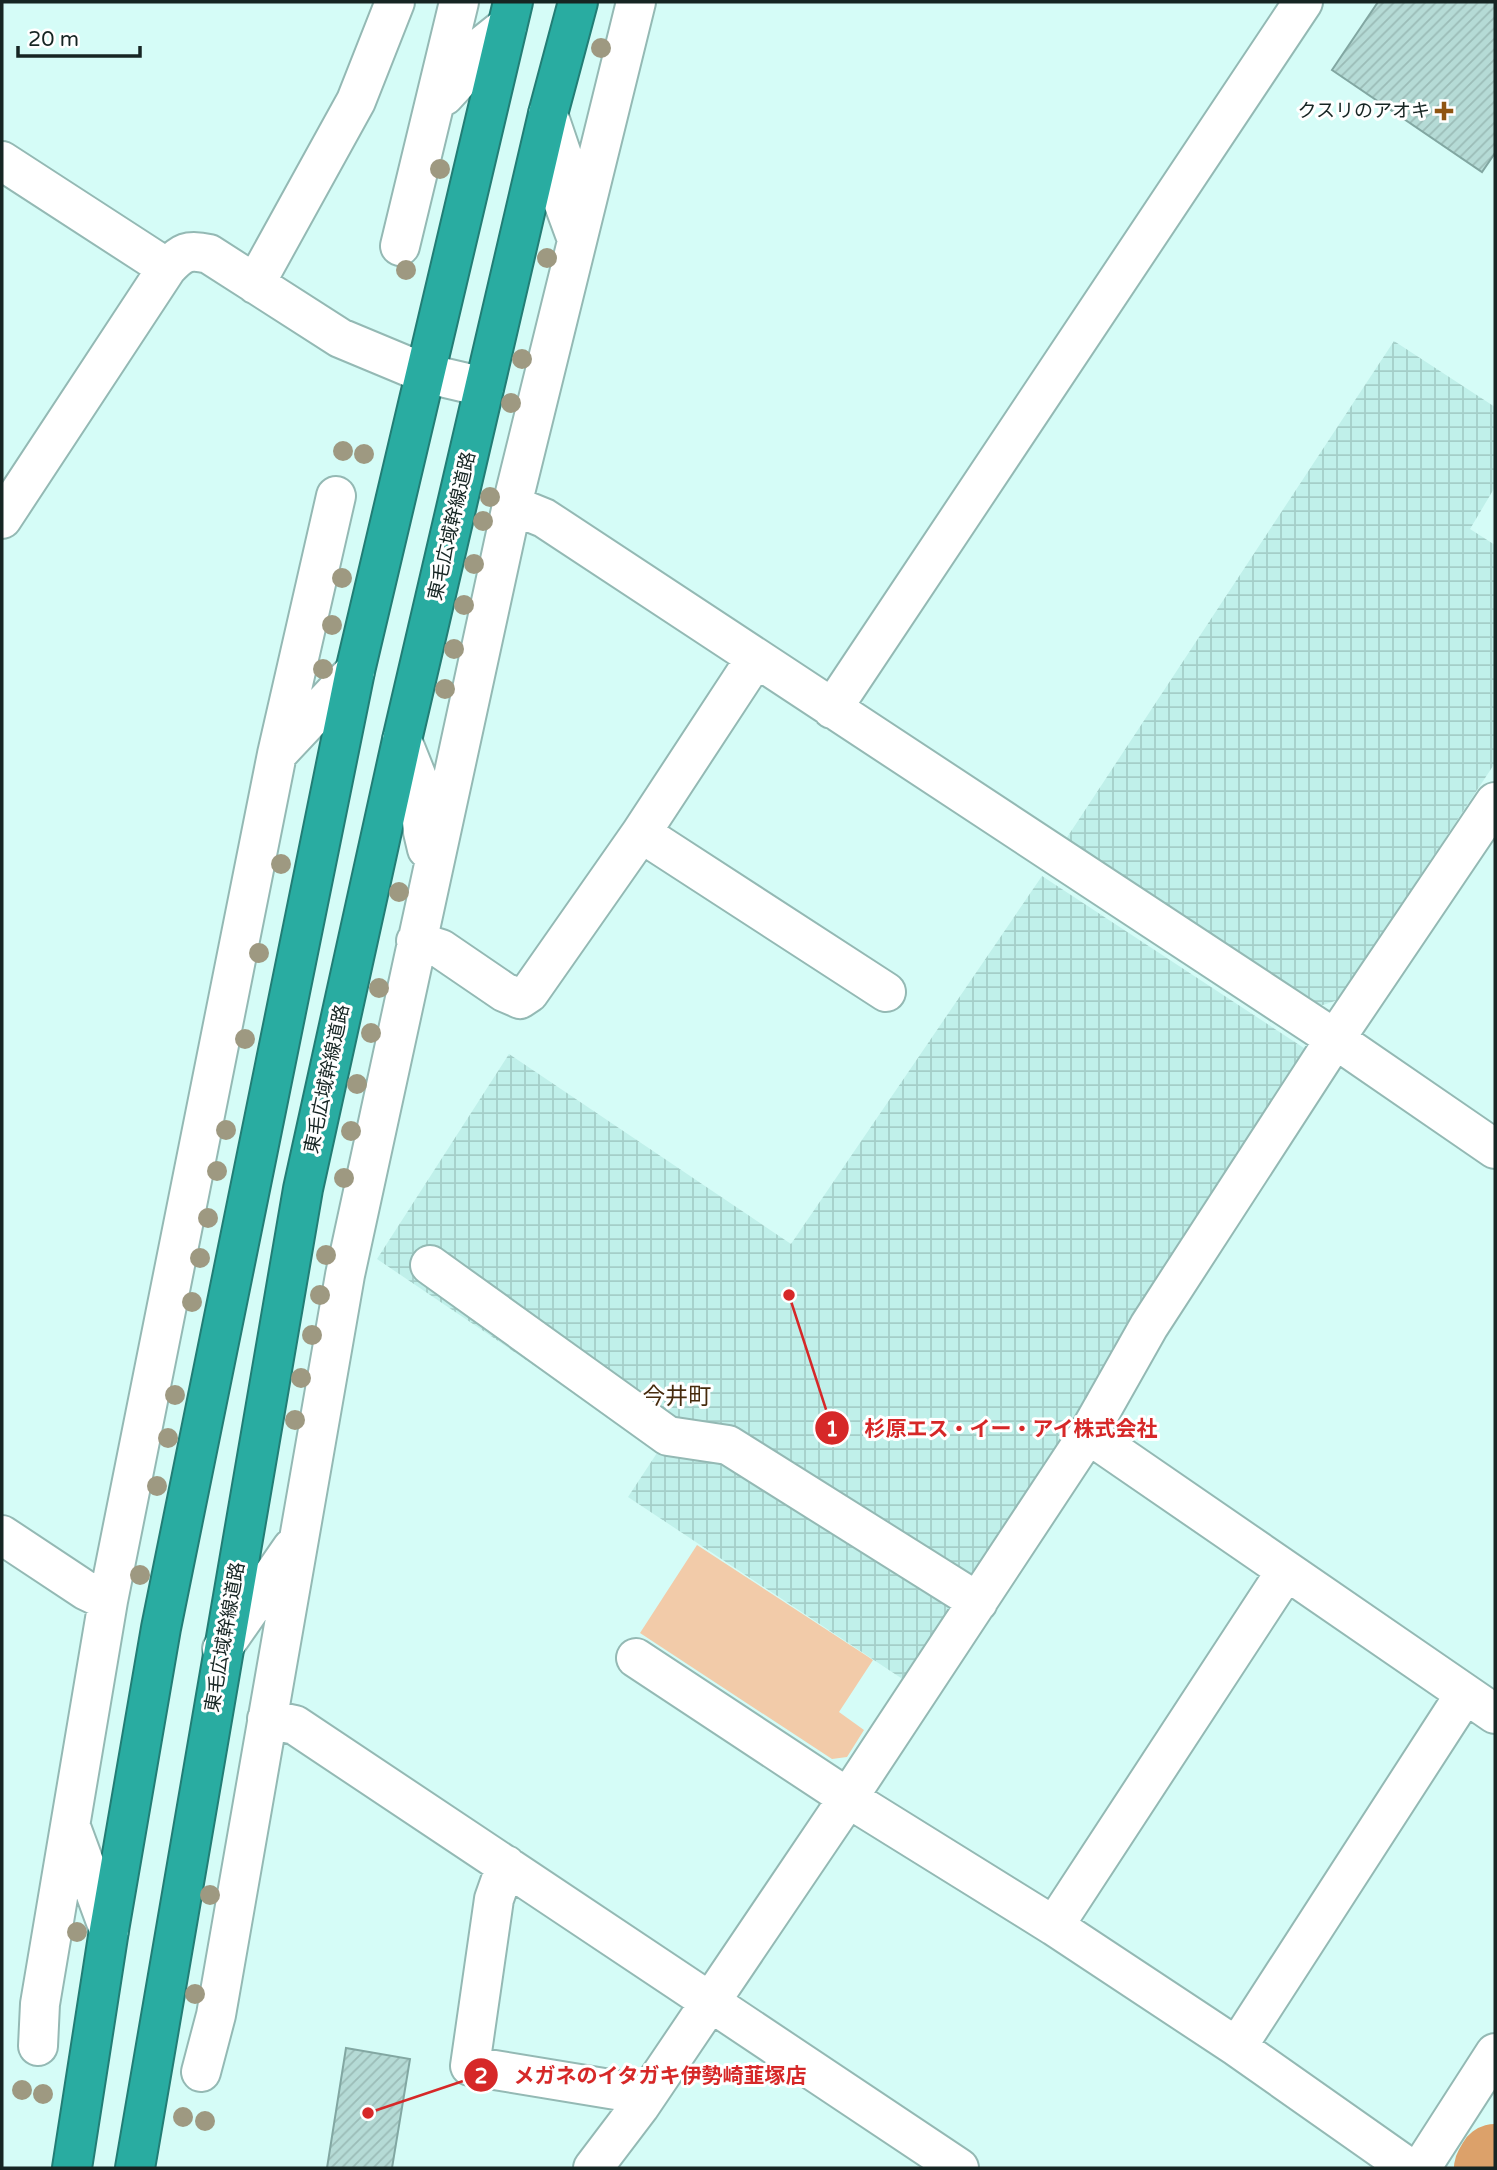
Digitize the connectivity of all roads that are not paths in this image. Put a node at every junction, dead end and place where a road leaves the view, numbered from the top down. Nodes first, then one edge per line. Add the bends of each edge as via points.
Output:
1 (395, 2) edge
2 (459, 2) edge
3 (578, 2) edge
4 (636, 2) edge
5 (1303, 2) edge
6 (510, 14) edge
7 (432, 108) junction
8 (548, 114) junction
9 (2, 161) edge
10 (577, 239) junction
11 (400, 246) dead end
12 (167, 268) junction
13 (255, 284) junction
14 (425, 373) junction
15 (484, 387) junction
16 (336, 496) dead end
17 (512, 505) junction
18 (2, 519) edge
19 (755, 659) junction
20 (355, 671) junction
21 (832, 709) junction
22 (402, 740) junction
23 (277, 754) junction
24 (1495, 802) edge
25 (641, 833) junction
26 (432, 868) junction
27 (416, 941) junction
28 (886, 992) dead end
29 (1335, 1039) junction
30 (1495, 1149) edge
31 (430, 1265) dead end
32 (1088, 1434) junction
33 (2, 1535) edge
34 (299, 1537) junction
35 (1286, 1571) junction
36 (108, 1601) junction
37 (978, 1601) junction
38 (222, 1649) junction
39 (636, 1658) dead end
40 (1480, 1704) edge
41 (267, 1719) junction
42 (849, 1798) junction
43 (70, 1826) junction
44 (506, 1865) junction
45 (1054, 1926) junction
46 (109, 1930) junction
47 (711, 2001) junction
48 (38, 2046) dead end
49 (1237, 2047) junction
50 (1495, 2053) edge
51 (201, 2072) dead end
52 (640, 2106) junction
53 (72, 2168) edge
54 (135, 2168) edge
55 (593, 2168) edge
56 (959, 2168) edge
57 (1409, 2168) edge
58 (1421, 2168) edge

1 - 13 street via 356,101
2 - 7 street
3 - 8 highway, 東毛広域幹線道路
4 - 10 street
5 - 21 street
6 - 7 street
6 - 14 highway
7 - 11 street
8 - 10 street via 563,158 562,199
8 - 15 highway, 東毛広域幹線道路
9 - 12 street
10 - 17 street
12 - 13 street via 193,250 209,254
12 - 18 street
13 - 14 street via 340,338
14 - 15 street
14 - 20 highway
15 - 22 highway, 東毛広域幹線道路
16 - 23 street
17 - 19 street via 544,518
17 - 26 street
19 - 21 street
19 - 25 street
20 - 23 street
20 - 46 highway via 161,1628
21 - 29 street
22 - 26 street via 418,780
22 - 38 highway, 東毛広域幹線道路 via 303,1189
23 - 36 street
24 - 29 street
25 - 27 street via 529,993 520,999 441,949
25 - 28 street
26 - 27 street
27 - 34 street via 345,1275
29 - 30 street
29 - 32 street via 1149,1326
31 - 37 street via 668,1436 728,1445
32 - 35 street
32 - 37 street
33 - 36 street
34 - 38 street
34 - 41 street
35 - 40 street
35 - 45 street
36 - 43 street
37 - 42 street
38 - 54 highway, 東毛広域幹線道路
39 - 42 street
40 - 49 street
41 - 44 street via 295,1725
41 - 51 street via 216,2015
42 - 45 street
42 - 47 street
43 - 46 street
43 - 48 street via 40,2004
44 - 47 street
44 - 52 street via 494,1899 470,2066 622,2091
45 - 49 street
46 - 53 highway
47 - 52 street
47 - 56 street
49 - 57 street
50 - 58 street
52 - 55 street

